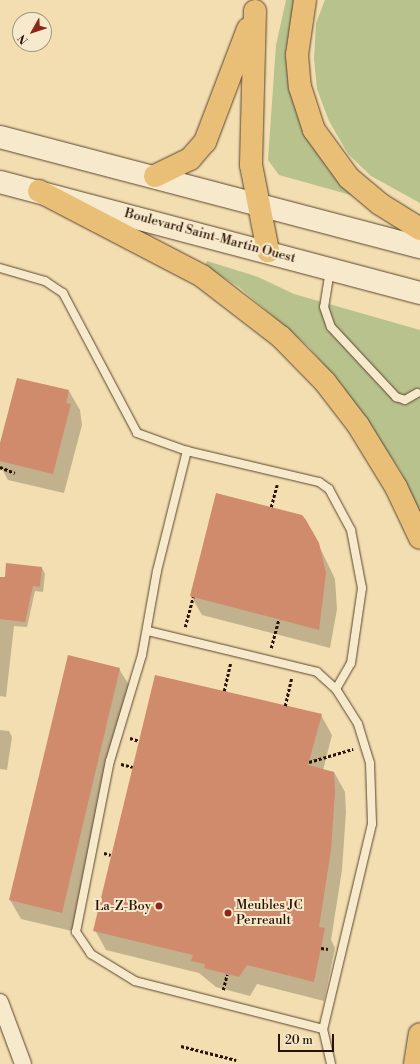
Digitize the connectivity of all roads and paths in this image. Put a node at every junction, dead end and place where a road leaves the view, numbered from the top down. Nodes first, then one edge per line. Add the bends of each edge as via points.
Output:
1 (305, 0) edge
2 (256, 5) edge
3 (0, 137) edge
4 (155, 176) junction
5 (0, 182) edge
6 (40, 191) junction
7 (258, 203) junction
8 (420, 229) edge
9 (420, 247) edge
10 (268, 251) junction
11 (0, 268) edge
12 (330, 269) junction
13 (420, 293) edge
14 (417, 393) dead end
15 (187, 451) junction
16 (0, 467) edge
17 (15, 473) dead end
18 (278, 482) dead end
19 (271, 507) dead end
20 (420, 538) edge
21 (193, 597) dead end
22 (279, 619) dead end
23 (187, 622) dead end
24 (148, 631) junction
25 (233, 652) junction
26 (268, 660) junction
27 (294, 666) junction
28 (336, 689) junction
29 (224, 691) dead end
30 (285, 706) dead end
31 (128, 738) dead end
32 (139, 741) dead end
33 (354, 749) dead end
34 (309, 762) dead end
35 (121, 764) dead end
36 (132, 767) dead end
37 (321, 948) dead end
38 (330, 950) dead end
39 (227, 974) dead end
40 (223, 991) dead end
41 (0, 1002) edge
42 (323, 1029) junction
43 (420, 1034) edge
44 (181, 1046) dead end
45 (236, 1060) dead end
46 (23, 1064) edge
47 (331, 1064) edge
48 (415, 1064) edge

1 - 8 main road via 297,55 300,87 314,130 330,157 349,178 380,204
2 - 4 main road via 205,142 190,159
2 - 7 main road via 251,146
3 - 4 main road
4 - 7 main road
5 - 6 main road, Boulevard Saint-Martin Ouest
6 - 10 main road, Boulevard Saint-Martin Ouest
6 - 20 main road via 202,276 282,337 325,382 358,425 396,486
7 - 9 main road
7 - 10 main road
10 - 12 main road, Boulevard Saint-Martin Ouest
11 - 15 lane via 45,281 63,293 133,429
12 - 13 main road, Boulevard Saint-Martin Ouest
12 - 14 lane via 324,308 332,327 396,397 405,400
15 - 24 lane via 157,571
15 - 28 lane via 319,482 333,495 356,544 362,588 351,663
16 - 17 path
18 - 19 path
21 - 23 path
22 - 26 path
24 - 25 lane
24 - 42 lane via 110,761 78,916 78,940 91,954 135,981
25 - 26 lane
25 - 29 path
26 - 27 lane
27 - 28 lane via 316,672
27 - 30 path
28 - 42 lane via 358,724 366,745 372,811 369,838
31 - 32 path
33 - 34 path
35 - 36 path
37 - 38 path
39 - 40 path
41 - 46 street
42 - 47 lane
43 - 48 main road
44 - 45 path

